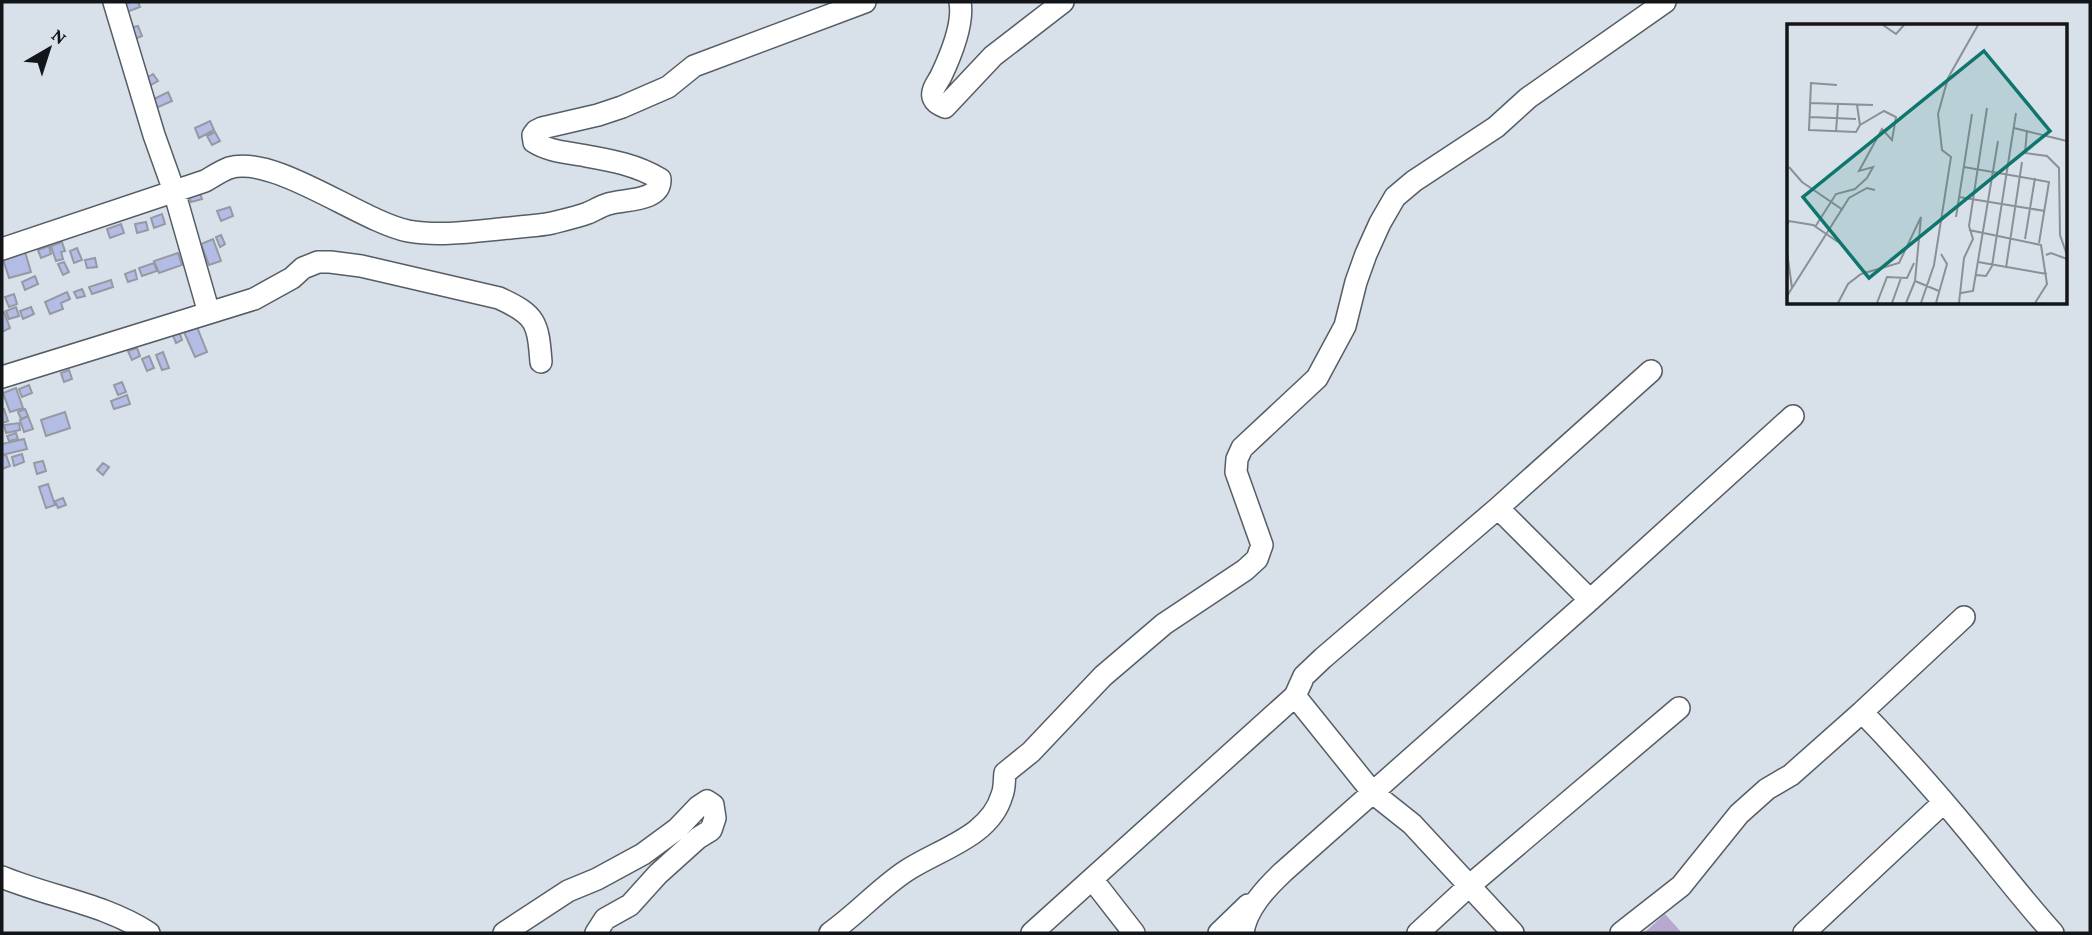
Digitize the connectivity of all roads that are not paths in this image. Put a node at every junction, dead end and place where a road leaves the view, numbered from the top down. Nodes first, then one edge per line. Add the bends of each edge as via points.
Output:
1 (114, 2) edge
2 (865, 2) edge
3 (960, 2) edge
4 (1063, 2) edge
5 (1665, 2) edge
6 (174, 191) junction
7 (2, 248) edge
8 (209, 313) junction
9 (541, 362) dead end
10 (1651, 371) dead end
11 (2, 377) edge
12 (1793, 416) dead end
13 (1498, 508) junction
14 (1590, 600) junction
15 (1964, 617) dead end
16 (1295, 696) junction
17 (1679, 708) dead end
18 (1862, 712) junction
19 (1373, 793) junction
20 (1943, 803) junction
21 (2, 877) edge
22 (1092, 879) junction
23 (1469, 886) junction
24 (1262, 892) junction
25 (149, 933) edge
26 (504, 933) edge
27 (596, 933) edge
28 (830, 933) edge
29 (1032, 933) edge
30 (1134, 933) edge
31 (1219, 933) edge
32 (1243, 933) edge
33 (1418, 933) edge
34 (1513, 933) edge
35 (1621, 933) edge
36 (1804, 933) edge
37 (2053, 933) edge

1 - 6 street
2 - 6 street via 694,65 668,87 622,107 536,131 534,142 540,146 628,164 661,183 648,196 551,223 468,232 407,231 285,177 246,167 228,168
3 - 4 street via 959,27 933,92 933,98 945,107 993,56
5 - 28 street via 1395,197 1366,254 1345,326 1317,377 1237,458 1236,472 1262,545 1257,559 1164,624 1102,676 1031,752 1005,773 1003,794 982,827 905,872
6 - 7 street
6 - 8 street
8 - 9 street via 254,299 318,262 360,266 517,306 535,323
8 - 11 street
10 - 13 street
12 - 14 street
13 - 14 street
13 - 16 street via 1323,658 1304,677
14 - 19 street
15 - 18 street
16 - 19 street
16 - 22 street
17 - 23 street
18 - 20 street
18 - 35 street via 1739,814 1681,886
19 - 23 street via 1412,824
19 - 24 street
20 - 36 street
20 - 37 street
21 - 25 street via 120,917
22 - 29 street
22 - 30 street
23 - 33 street
23 - 34 street
24 - 31 street
24 - 32 street
26 - 27 street via 568,891 643,854 706,801 713,804 711,830 668,865 630,905 605,919

